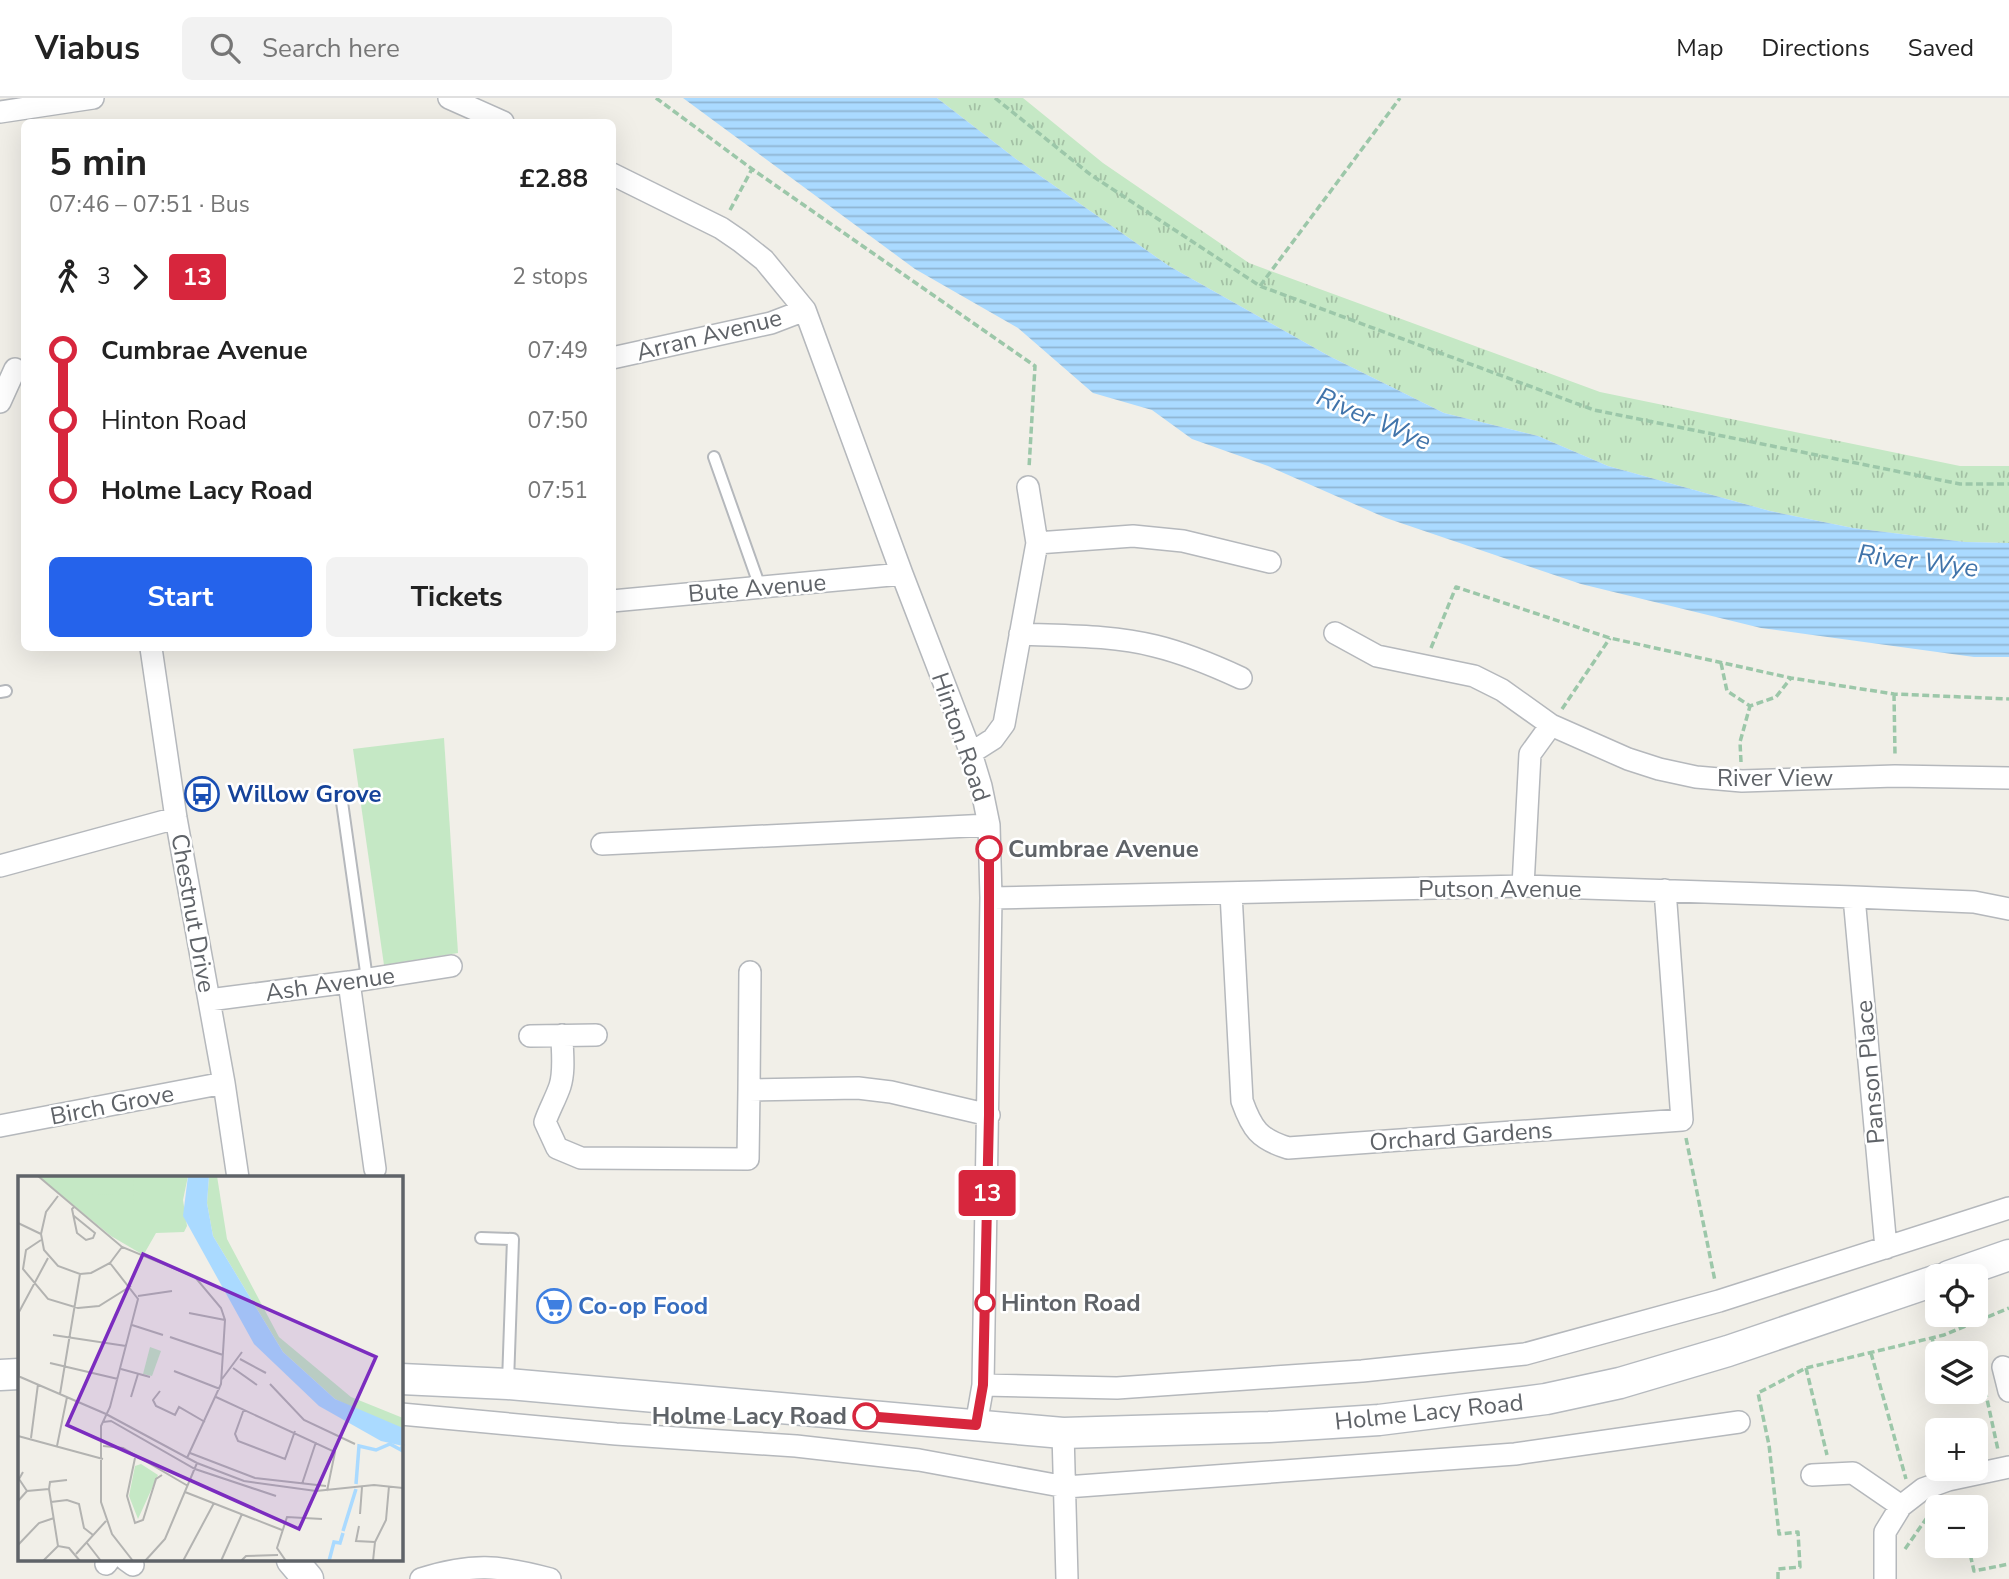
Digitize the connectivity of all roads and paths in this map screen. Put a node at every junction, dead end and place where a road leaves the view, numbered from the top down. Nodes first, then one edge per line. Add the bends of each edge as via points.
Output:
1 (93, 98) edge
2 (449, 98) edge
3 (656, 98) edge
4 (995, 98) edge
5 (1399, 98) edge
6 (0, 112) edge
7 (496, 119) edge
8 (752, 169) junction
9 (616, 176) edge
10 (721, 228) junction
11 (1260, 286) junction
12 (805, 310) junction
13 (616, 357) edge
14 (13, 369) edge
15 (0, 402) edge
16 (714, 457) dead end
17 (2009, 484) edge
18 (1028, 488) joint
19 (1037, 543) junction
20 (1270, 562) dead end
21 (902, 574) junction
22 (760, 587) junction
23 (616, 601) edge
24 (1335, 633) dead end
25 (1020, 634) junction
26 (1610, 638) junction
27 (151, 651) edge
28 (1721, 663) junction
29 (1423, 666) junction
30 (1241, 678) dead end
31 (1791, 678) junction
32 (1894, 694) junction
33 (2009, 698) edge
34 (1750, 706) junction
35 (1551, 725) junction
36 (971, 753) junction
37 (1895, 776) junction
38 (2009, 778) edge
39 (1742, 781) junction
40 (342, 803) dead end
41 (176, 818) junction
42 (989, 825) junction
43 (602, 844) dead end
44 (0, 866) edge
45 (1523, 886) junction
46 (1665, 890) junction
47 (1231, 893) junction
48 (1854, 897) junction
49 (991, 898) junction
50 (2009, 909) edge
51 (451, 966) dead end
52 (750, 972) dead end
53 (358, 981) junction
54 (209, 1000) junction
55 (562, 1035) junction
56 (596, 1035) dead end
57 (530, 1036) dead end
58 (224, 1083) junction
59 (749, 1090) junction
60 (989, 1115) junction
61 (1682, 1121) junction
62 (0, 1126) edge
63 (375, 1169) dead end
64 (238, 1176) edge
65 (2009, 1208) edge
66 (481, 1238) dead end
67 (1886, 1248) junction
68 (2009, 1255) edge
69 (1983, 1264) edge
70 (1925, 1284) edge
71 (1719, 1301) junction
72 (2009, 1308) edge
73 (1932, 1338) junction
74 (1933, 1341) edge
75 (1871, 1353) junction
76 (2003, 1367) dead end
77 (1806, 1368) junction
78 (18, 1374) edge
79 (0, 1375) edge
80 (402, 1379) edge
81 (508, 1384) junction
82 (983, 1385) junction
83 (2009, 1391) edge
84 (1988, 1401) edge
85 (402, 1414) edge
86 (1739, 1422) dead end
87 (976, 1425) junction
88 (1063, 1433) junction
89 (2005, 1468) edge
90 (1822, 1475) joint
91 (1066, 1487) junction
92 (1906, 1502) junction
93 (1925, 1520) edge
94 (1971, 1558) edge
95 (1905, 1560) dead end
96 (294, 1562) edge
97 (2009, 1564) edge
98 (308, 1579) edge
99 (421, 1579) edge
100 (550, 1579) edge
101 (1067, 1579) edge
102 (1778, 1579) edge
103 (1885, 1579) edge

1 - 6 street
2 - 7 street
3 - 8 path
4 - 11 path via 1091,175
5 - 11 path
8 - 10 path
8 - 18 path via 1035,366
9 - 10 street, Hinton Road
10 - 12 street, Hinton Road via 764,260
11 - 17 path via 1594,410 1960,484
12 - 13 street, Arran Avenue via 771,323
12 - 21 street, Hinton Road
14 - 15 street
16 - 22 lane
18 - 19 street
19 - 20 street via 1133,536 1183,541
19 - 25 street
21 - 22 street, Bute Avenue
21 - 36 street, Hinton Road
22 - 23 street, Bute Avenue
24 - 29 street, River View via 1377,656
25 - 30 street via 1154,645
25 - 36 street via 1004,724
26 - 28 path
26 - 29 path via 1456,587
26 - 35 path
27 - 41 street, Chestnut Drive
28 - 31 path
28 - 34 path via 1727,691
29 - 35 street, River View via 1474,676
31 - 32 path
31 - 34 path via 1776,697
32 - 33 path
32 - 37 path
34 - 39 path via 1740,743
35 - 39 street, River View via 1659,769
35 - 45 street via 1531,754
36 - 42 street, Hinton Road
37 - 38 street, River View
37 - 39 street, River View
40 - 53 lane
41 - 44 street
41 - 54 street, Chestnut Drive
42 - 43 street
42 - 49 street, Hinton Road
45 - 46 street, Putson Avenue
45 - 47 street, Putson Avenue
46 - 48 street, Putson Avenue
46 - 61 street
47 - 49 street, Putson Avenue
47 - 61 street, Orchard Gardens via 1242,1101 1251,1125 1268,1142 1288,1148
48 - 50 street, Putson Avenue via 1974,902
48 - 67 street, Panson Place
49 - 60 street, Hinton Road
51 - 53 street, Ash Avenue
52 - 59 street
53 - 54 street, Ash Avenue
53 - 63 street
54 - 58 street, Chestnut Drive
55 - 56 street
55 - 57 street
55 - 59 street via 563,1071 545,1122 557,1148 581,1158 748,1159
58 - 62 street, Birch Grove
58 - 64 street, Chestnut Drive
59 - 60 street via 858,1088
60 - 82 street, Hinton Road
61 - 71 path
65 - 67 street
66 - 81 lane via 513,1239
67 - 71 street
68 - 69 street
70 - 88 street, Holme Lacy Road via 1716,1354 1546,1399 1379,1420
71 - 82 street via 1525,1354 1117,1388
72 - 73 path
73 - 74 path
73 - 75 path
75 - 77 path
75 - 92 path
76 - 83 street
77 - 90 path
77 - 102 path via 1758,1393 1779,1534 1798,1532 1800,1567 1778,1569
78 - 79 street
80 - 81 street, Holme Lacy Road
81 - 87 street, Holme Lacy Road
82 - 87 street, Hinton Road
84 - 89 path
85 - 91 street, Holme Lacy Road via 824,1449 919,1460
86 - 91 street, Holme Lacy Road via 1515,1454
87 - 88 street, Holme Lacy Road
88 - 91 street
89 - 92 street via 1948,1480 1923,1489
90 - 92 street via 1853,1473
91 - 101 street
92 - 103 street via 1885,1532
93 - 95 path via 1904,1550
94 - 97 path via 1974,1572
96 - 98 street
99 - 100 street via 479,1566

